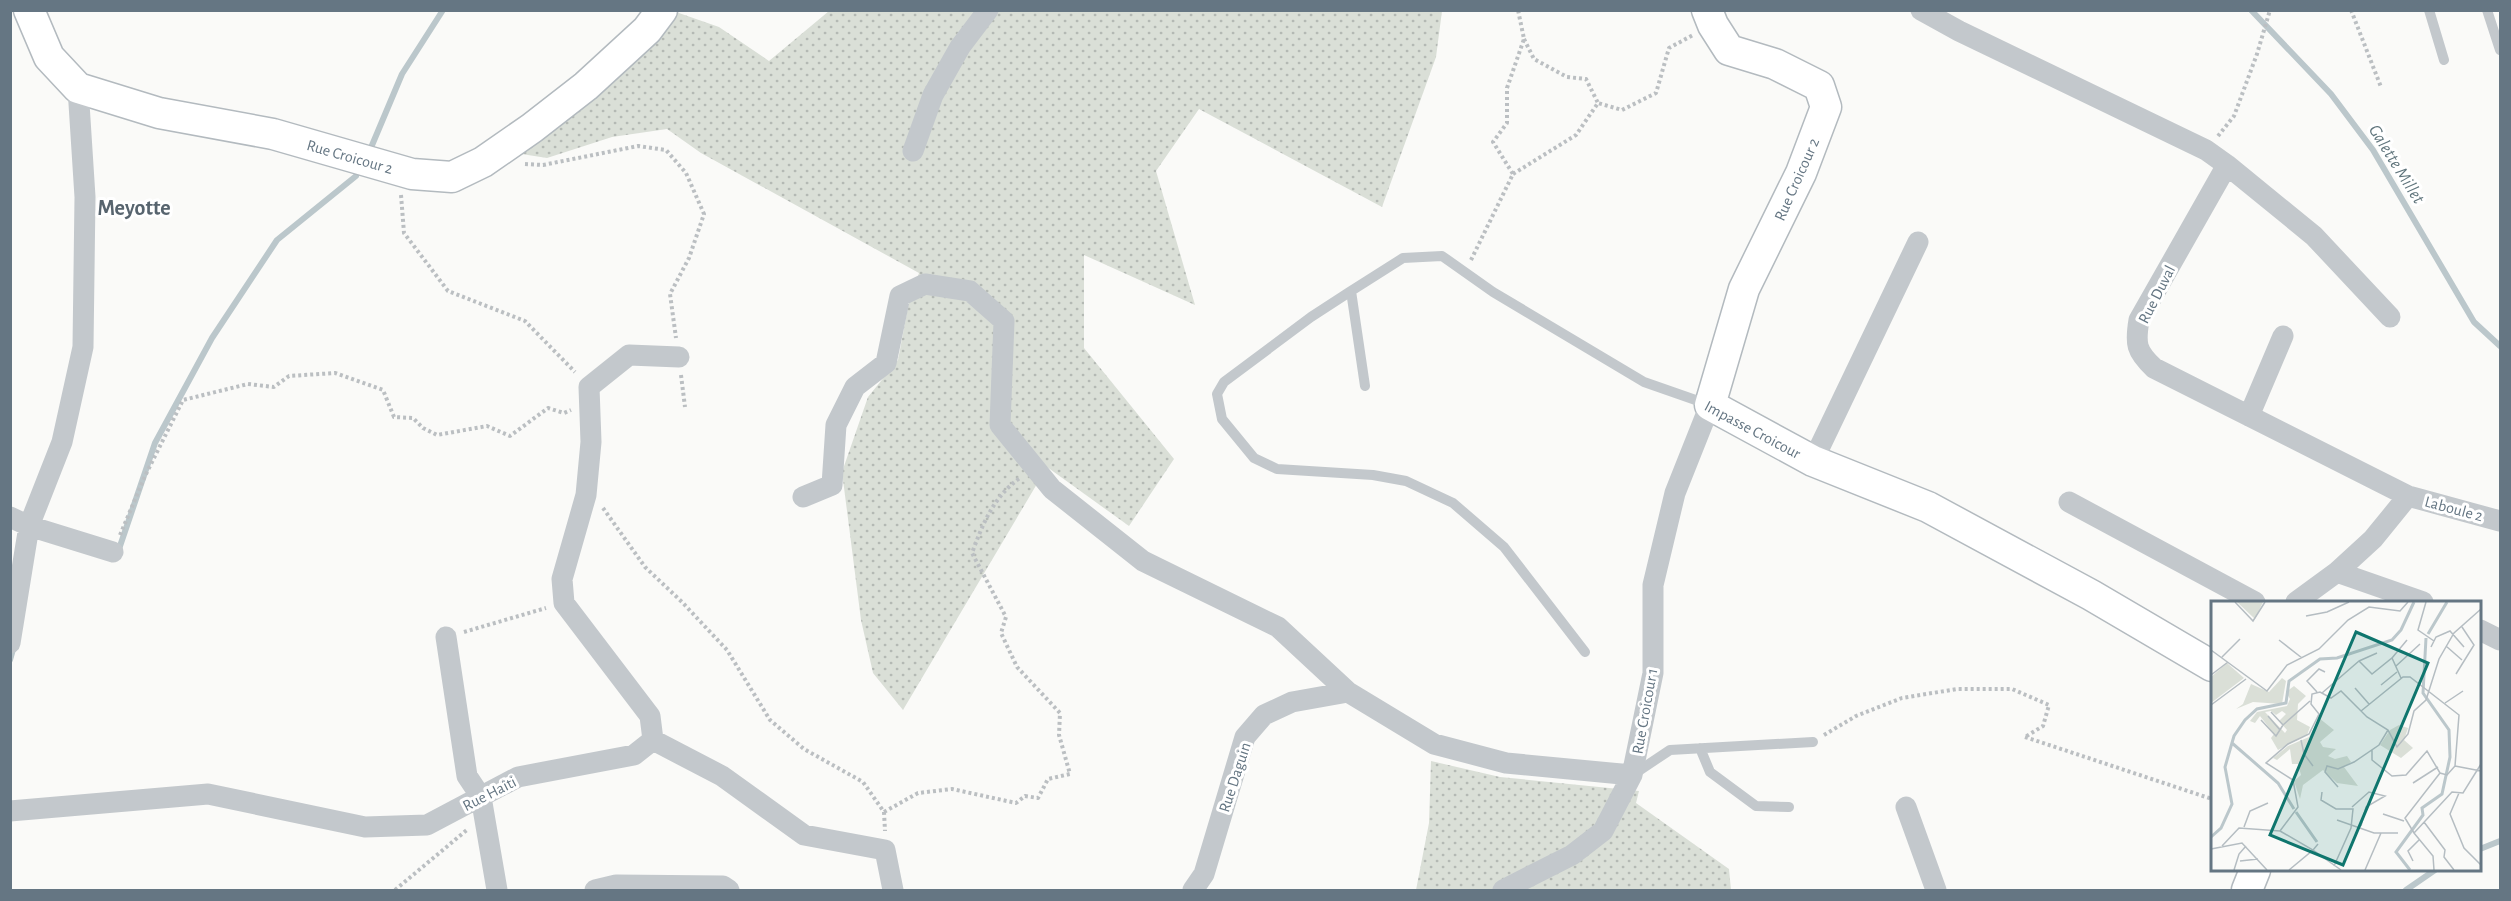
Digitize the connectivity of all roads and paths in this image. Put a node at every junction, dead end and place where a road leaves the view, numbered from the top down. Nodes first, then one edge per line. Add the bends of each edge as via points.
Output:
1 (29, 10) edge
2 (662, 10) edge
3 (988, 10) edge
4 (1518, 10) edge
5 (1921, 10) edge
6 (2270, 10) edge
7 (2351, 10) edge
8 (2429, 10) edge
9 (2487, 10) edge
10 (1710, 18) edge
11 (1524, 39) junction
12 (2500, 50) edge
13 (2444, 60) dead end
14 (2381, 87) dead end
15 (78, 88) junction
16 (1598, 103) junction
17 (2206, 150) junction
18 (913, 151) dead end
19 (483, 162) junction
20 (2227, 165) junction
21 (399, 170) junction
22 (1513, 174) junction
23 (1918, 242) dead end
24 (1465, 272) junction
25 (1351, 291) junction
26 (2390, 317) dead end
27 (2283, 336) dead end
28 (679, 357) junction
29 (1365, 386) dead end
30 (589, 394) junction
31 (1710, 405) junction
32 (685, 407) dead end
33 (2249, 416) junction
34 (1813, 461) junction
35 (1034, 468) junction
36 (586, 495) junction
37 (2409, 496) junction
38 (803, 497) dead end
39 (2069, 502) dead end
40 (20, 521) edge
41 (2500, 521) edge
42 (113, 552) joint
43 (2337, 572) junction
44 (2251, 601) edge
45 (2298, 601) edge
46 (2417, 601) edge
47 (564, 603) junction
48 (2481, 630) edge
49 (446, 637) joint
50 (2500, 640) edge
51 (10, 643) edge
52 (1585, 652) dead end
53 (2211, 665) edge
54 (1348, 692) junction
55 (652, 740) junction
56 (1812, 742) joint
57 (1700, 748) junction
58 (1632, 775) junction
59 (2211, 799) edge
60 (483, 806) junction
61 (1789, 807) dead end
62 (1906, 807) dead end
63 (10, 811) edge
64 (884, 812) junction
65 (885, 850) junction
66 (2255, 871) edge
67 (395, 891) edge
68 (497, 891) edge
69 (595, 891) edge
70 (729, 891) edge
71 (893, 891) edge
72 (1193, 891) edge
73 (1503, 891) edge
74 (1936, 891) edge
75 (2247, 891) edge

1 - 15 street, Rue Croicour 2 via 49,57
2 - 19 street, Rue Croicour 2 via 647,30 586,86
3 - 18 street via 960,47 933,95
4 - 11 path
5 - 17 street
6 - 17 path via 2234,116
7 - 14 path
8 - 13 lane
9 - 12 lane
10 - 16 path via 1669,48 1656,93 1622,110
10 - 31 street, Rue Croicour 2 via 1729,50 1775,64 1820,86 1826,106 1801,173 1744,289
11 - 16 path via 1534,60 1567,77 1586,79
11 - 22 path via 1506,88 1507,123 1493,142
15 - 21 street, Rue Croicour 2 via 159,113 273,134
15 - 40 street via 84,197 83,347 62,442
16 - 22 path via 1576,135
17 - 20 street
19 - 21 street, Rue Croicour 2 via 452,177
19 - 28 path via 543,165 638,146 666,150 686,173 704,214 689,258 670,294
20 - 26 street via 2314,236
20 - 33 street, Rue Duval via 2139,320 2136,339 2140,355 2154,368
21 - 30 path via 404,232 448,291 525,321
22 - 24 path
23 - 34 street
24 - 25 lane, Impasse Croicour via 1442,256 1403,258
24 - 31 lane, Impasse Croicour via 1644,382
25 - 29 lane
25 - 52 lane, Impasse Croicour via 1224,382 1217,394 1222,419 1254,458 1278,469 1406,481 1453,504 1504,547
27 - 33 street
28 - 30 street via 629,355
28 - 32 path
30 - 36 street via 591,442
30 - 42 path via 564,413 548,408 510,436 487,426 437,435 413,418 394,417 383,390 335,373 289,376 274,387 248,384 183,400
31 - 34 street, Impasse Croicour
31 - 58 street, Rue Croicour 1 via 1675,494 1653,585 1653,673
33 - 37 street, Rue Duval
34 - 53 street, Impasse Croicour via 1928,507
35 - 38 street via 1000,425 1004,321 970,291 925,284 900,296 886,363 855,387 836,425 832,485
35 - 54 street via 1052,489 1143,561 1278,627
35 - 64 path via 1006,488 985,518 972,553 1006,617 1001,633 1017,667 1060,713 1059,735 1070,774 1048,779 1038,798 1025,796 1016,803 952,789 918,793
36 - 47 street via 562,579
36 - 64 path via 607,512 645,567 727,650 771,720 804,748 863,782
37 - 41 street, Laboule 2
37 - 43 street via 2373,539
39 - 44 street
40 - 42 street
40 - 51 street
43 - 45 street
43 - 46 street
47 - 49 path
47 - 55 street via 650,716
48 - 50 street
49 - 60 street via 467,776
54 - 58 street via 1434,744 1506,763
54 - 72 street, Rue Daguin via 1292,702 1264,715 1245,737 1204,874
55 - 60 street, Rue Haïti via 634,756 518,777
55 - 65 street via 722,776 804,835
56 - 57 lane
56 - 59 path via 1856,716 1902,698 1957,688 2012,689 2049,705 2043,726 2025,737
57 - 58 lane via 1670,750
57 - 61 lane via 1710,772 1756,806
58 - 73 street, Rue Croicour 1 via 1603,831 1572,855
60 - 63 street, Rue Haïti via 427,825 364,826 208,794
60 - 67 path
60 - 68 street
62 - 74 street
64 - 65 path
65 - 71 street
66 - 75 street
69 - 70 street via 616,885 723,886

